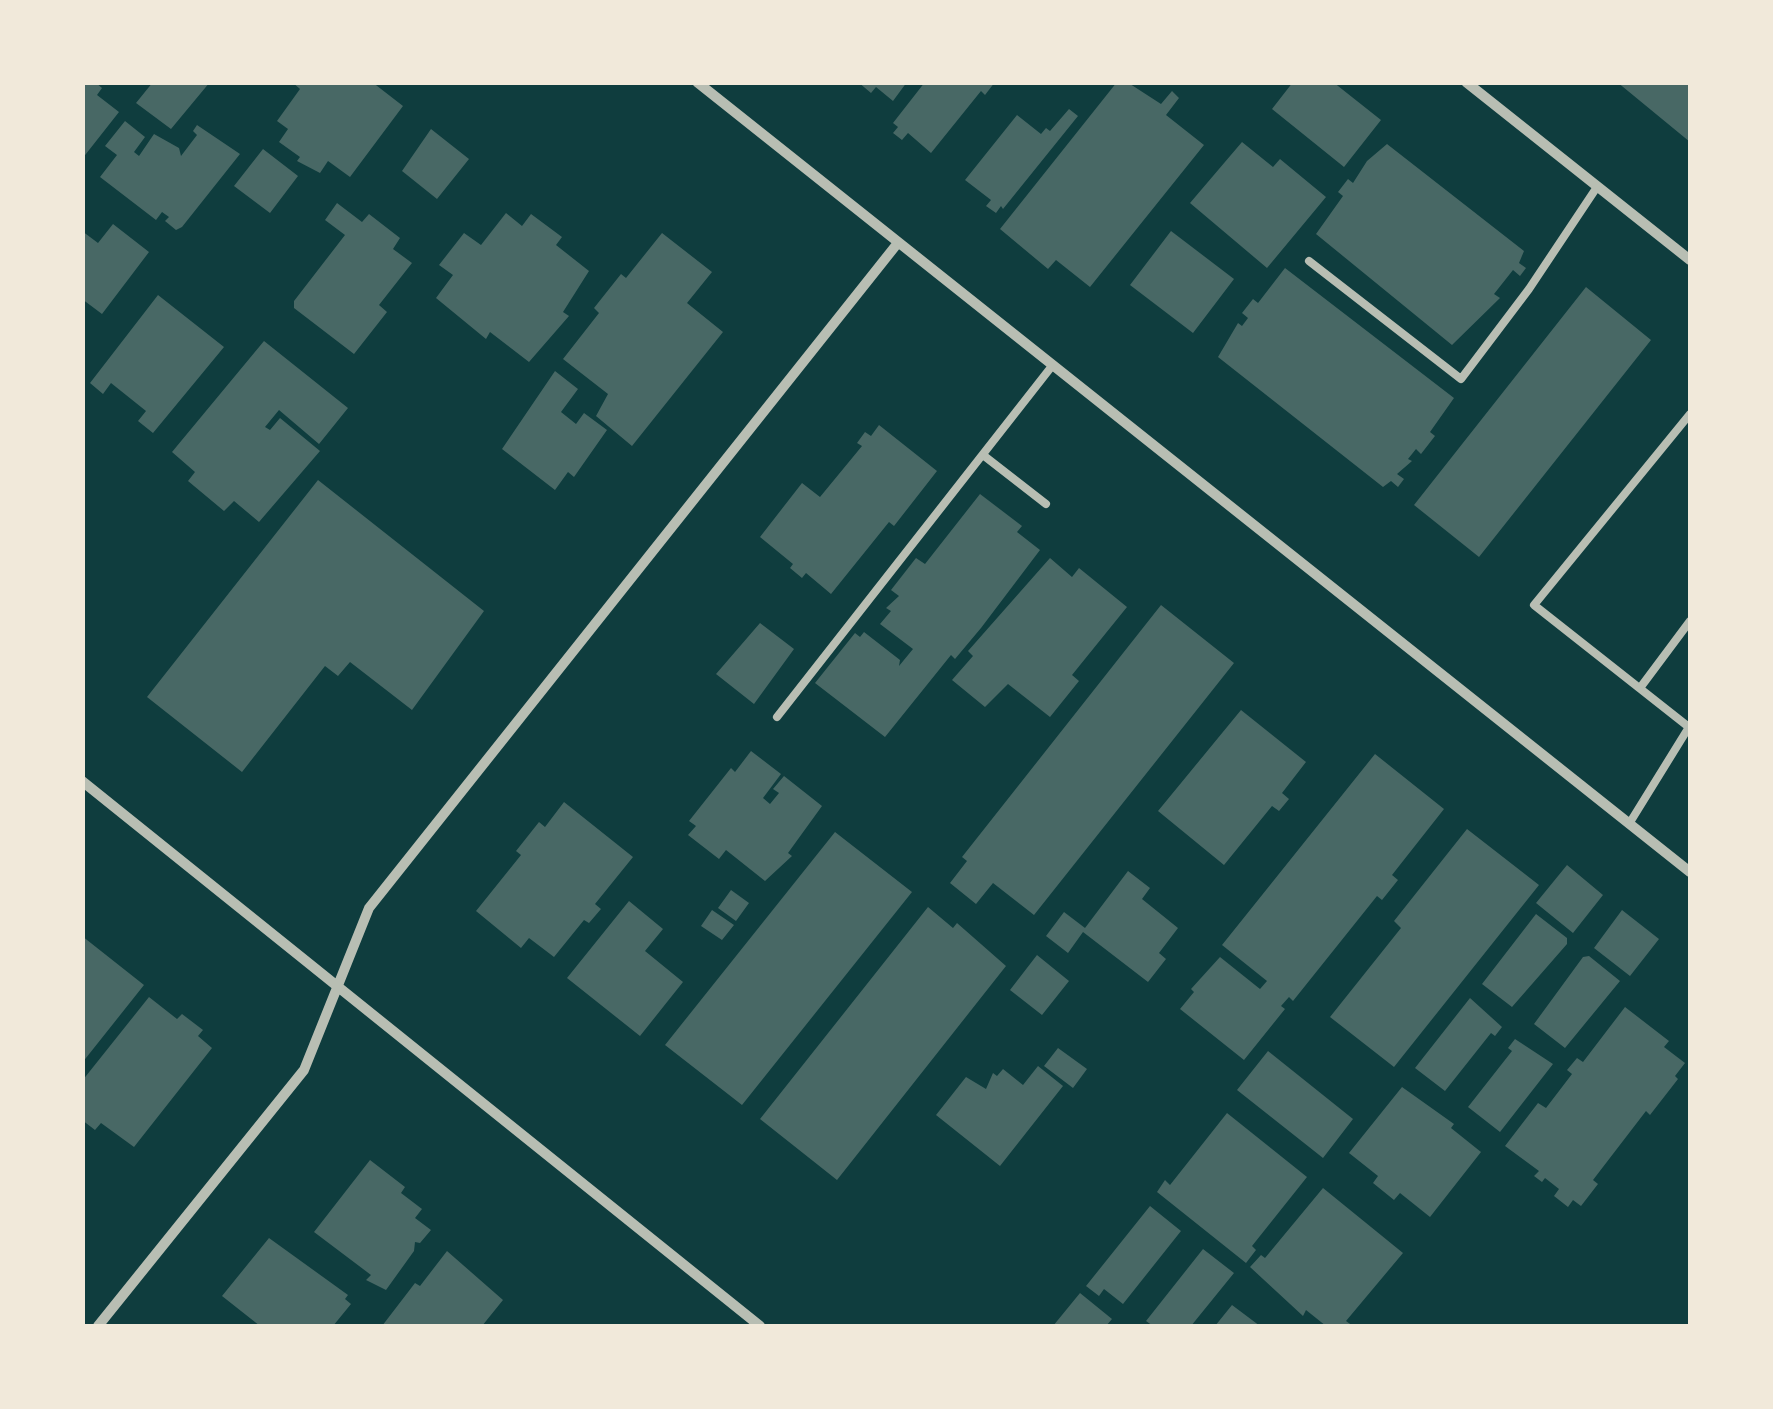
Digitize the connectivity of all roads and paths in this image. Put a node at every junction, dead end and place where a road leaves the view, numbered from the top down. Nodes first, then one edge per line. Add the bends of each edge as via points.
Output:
1 (696, 82) edge
2 (1466, 82) edge
3 (1598, 187) junction
4 (897, 244) junction
5 (1690, 260) edge
6 (1309, 261) dead end
7 (1052, 366) junction
8 (1690, 414) edge
9 (982, 455) junction
10 (1046, 504) dead end
11 (1690, 621) edge
12 (1640, 688) junction
13 (777, 717) dead end
14 (1690, 728) edge
15 (82, 782) edge
16 (1630, 824) junction
17 (1690, 872) edge
18 (338, 986) junction
19 (98, 1326) edge
20 (760, 1326) edge

1 - 4 street
2 - 3 street
3 - 5 street
3 - 6 lane via 1461,378
4 - 7 street
4 - 18 street via 368,908
7 - 9 lane
7 - 16 street
8 - 12 lane via 1534,605
9 - 10 lane
9 - 13 lane
11 - 12 lane
12 - 14 lane
14 - 16 lane
15 - 18 street
16 - 17 street
18 - 19 street via 304,1070
18 - 20 street

